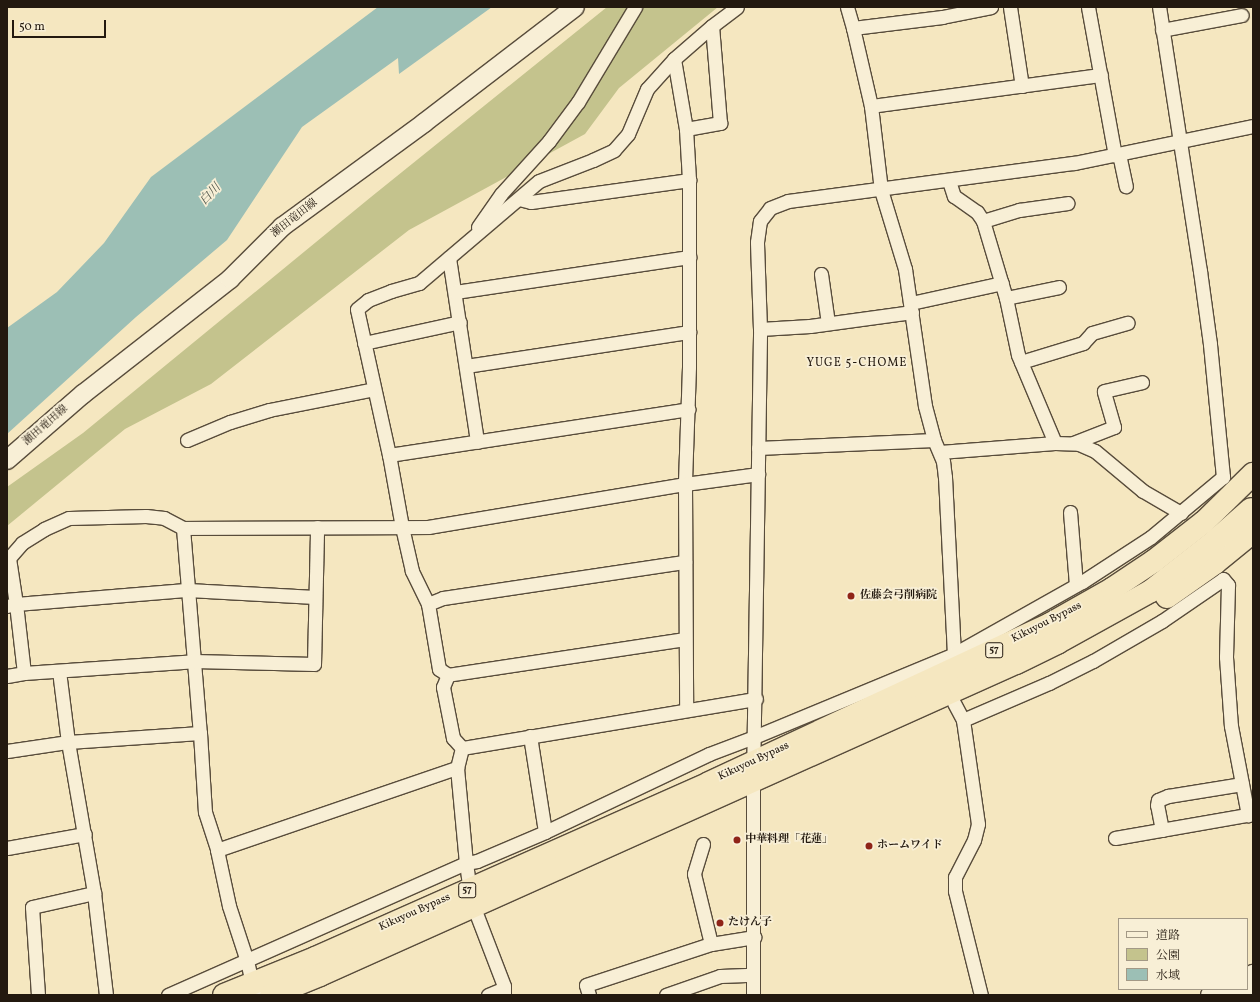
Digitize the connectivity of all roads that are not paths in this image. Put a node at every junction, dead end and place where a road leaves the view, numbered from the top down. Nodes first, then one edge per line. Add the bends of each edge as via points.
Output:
1 (575, 7) edge
2 (635, 7) edge
3 (737, 7) edge
4 (847, 7) edge
5 (991, 7) edge
6 (1010, 7) edge
7 (1088, 7) edge
8 (1159, 7) edge
9 (1242, 15) dead end
10 (712, 26) junction
11 (853, 28) junction
12 (1162, 30) junction
13 (674, 59) junction
14 (1101, 75) junction
15 (1022, 86) junction
16 (871, 106) junction
17 (1253, 126) edge
18 (686, 129) junction
19 (1180, 140) junction
20 (1117, 155) junction
21 (688, 180) junction
22 (949, 181) junction
23 (1126, 186) dead end
24 (881, 190) junction
25 (519, 199) junction
26 (1068, 204) dead end
27 (983, 221) junction
28 (469, 240) junction
29 (689, 257) junction
30 (449, 258) junction
31 (821, 274) dead end
32 (1002, 283) junction
33 (1059, 287) dead end
34 (455, 292) junction
35 (1006, 298) junction
36 (911, 308) junction
37 (460, 322) junction
38 (828, 323) junction
39 (1128, 323) dead end
40 (760, 329) junction
41 (688, 332) junction
42 (364, 343) junction
43 (1021, 362) junction
44 (466, 366) junction
45 (1142, 382) dead end
46 (374, 389) junction
47 (688, 410) junction
48 (187, 440) dead end
49 (934, 440) junction
50 (478, 442) junction
51 (1055, 443) junction
52 (1073, 443) junction
53 (758, 448) junction
54 (940, 452) junction
55 (389, 455) junction
56 (7, 460) edge
57 (758, 474) junction
58 (1253, 474) edge
59 (685, 484) junction
60 (1251, 509) dead end
61 (1070, 512) dead end
62 (1181, 513) junction
63 (317, 527) junction
64 (402, 527) junction
65 (183, 528) junction
66 (1253, 532) edge
67 (685, 562) junction
68 (1076, 585) junction
69 (188, 590) junction
70 (315, 597) junction
71 (428, 604) junction
72 (11, 605) edge
73 (685, 639) junction
74 (954, 654) junction
75 (194, 661) junction
76 (59, 671) junction
77 (24, 673) junction
78 (448, 675) junction
79 (7, 676) edge
80 (756, 699) junction
81 (686, 710) junction
82 (958, 712) junction
83 (200, 733) junction
84 (530, 736) junction
85 (754, 737) junction
86 (68, 742) junction
87 (842, 742) junction
88 (462, 748) junction
89 (7, 751) edge
90 (457, 768) junction
91 (753, 771) junction
92 (1242, 784) junction
93 (1250, 815) edge
94 (1162, 830) junction
95 (545, 832) junction
96 (85, 834) junction
97 (1115, 838) dead end
98 (703, 844) dead end
99 (7, 848) edge
100 (217, 850) junction
101 (466, 863) junction
102 (94, 893) junction
103 (471, 897) junction
104 (754, 937) junction
105 (711, 944) junction
106 (247, 961) junction
107 (753, 975) junction
108 (253, 989) edge
109 (1253, 989) edge
110 (1221, 990) edge
111 (503, 992) edge
112 (683, 992) edge
113 (38, 995) edge
114 (106, 995) edge
115 (168, 995) edge
116 (224, 995) edge
117 (271, 995) edge
118 (488, 995) edge
119 (589, 995) edge
120 (666, 995) edge
121 (753, 995) edge
122 (981, 995) edge
123 (1210, 995) edge
124 (1237, 995) edge

1 - 56 main road, 瀬田竜田線 via 424,123 282,227 230,279 83,394
2 - 28 street via 578,102 549,142 501,194
3 - 10 street
4 - 11 street
5 - 11 street via 942,17
6 - 15 street
7 - 14 street
8 - 12 street
9 - 12 street
10 - 13 street
10 - 18 street via 720,124
11 - 16 street
12 - 19 street
13 - 18 street
13 - 25 street via 647,89 628,134 614,150 539,181
14 - 15 street
14 - 20 street
15 - 16 street
16 - 24 street
17 - 19 street
18 - 21 street
19 - 20 street
19 - 62 street via 1209,336 1223,477
20 - 22 street
20 - 23 street
21 - 25 street via 531,202
21 - 29 street
22 - 24 street
22 - 27 street via 954,196 977,212
24 - 36 street via 905,269
24 - 40 street via 788,201 766,211 760,221 757,242
25 - 28 street
26 - 27 street via 1019,210
27 - 32 street
28 - 30 street
29 - 34 street
29 - 41 street
30 - 34 street
30 - 42 street via 419,284 368,300 357,309
31 - 38 street
32 - 35 street
32 - 36 street
33 - 35 street
34 - 37 street
35 - 43 street
36 - 38 street
36 - 49 street via 925,406
37 - 42 street
37 - 44 street
38 - 40 street
39 - 43 street via 1092,333 1083,343
40 - 53 street
41 - 44 street
41 - 47 street
42 - 46 street
43 - 51 street
44 - 50 street
45 - 52 street via 1104,391 1114,427
46 - 48 street via 269,410 230,422
46 - 55 street
47 - 50 street
47 - 59 street
49 - 53 street
49 - 54 street
50 - 55 street
51 - 52 street
51 - 54 street
52 - 62 street via 1095,451 1143,491
53 - 57 street
54 - 74 street via 945,477
55 - 64 street
57 - 59 street
57 - 80 street
58 - 91 highway, Kikuyou Bypass / 57 via 1204,522 1154,561 1112,589 1050,624
59 - 64 street via 428,526
59 - 67 street
60 - 87 highway, Kikuyou Bypass / 57 via 1177,572 1120,610 1016,663
61 - 68 street
62 - 68 street via 1151,537
63 - 64 street
63 - 65 street
63 - 70 street
64 - 71 street via 412,570
65 - 69 street
65 - 72 street via 164,518 115,516 69,518 44,529 22,543 8,558
66 - 82 highway via 1189,582 1098,639
67 - 71 street via 443,598
67 - 73 street
68 - 74 street
69 - 70 street
69 - 72 street
69 - 75 street
70 - 75 street via 314,664
71 - 78 street via 440,669
72 - 77 street
73 - 78 street
73 - 81 street
74 - 85 street
75 - 76 street
75 - 83 street
76 - 77 street
76 - 86 street
77 - 79 street
78 - 88 street via 443,687 453,738
80 - 81 street
80 - 85 street
81 - 84 street
82 - 87 highway
82 - 92 street via 1092,661 1162,621 1223,579 1228,584 1226,657 1231,726
82 - 122 street via 978,824 974,840 955,878 955,891
83 - 86 street
83 - 100 street via 205,812
84 - 88 street
84 - 95 street
85 - 91 street
85 - 95 street via 708,754
86 - 89 street
86 - 96 street
87 - 91 highway, Kikuyou Bypass / 57
88 - 90 street
90 - 100 street
90 - 101 street
91 - 103 highway, Kikuyou Bypass / 57
91 - 104 street
92 - 93 street
92 - 94 street via 1158,800
93 - 94 street
94 - 97 street
95 - 101 street via 477,861
96 - 99 street
96 - 102 street
98 - 105 street via 694,874
100 - 106 street via 229,906
101 - 103 street
101 - 106 street
102 - 113 street via 32,907
102 - 114 street
103 - 108 highway, Kikuyou Bypass / 57 via 316,958
103 - 111 street via 504,986
103 - 117 highway, Kikuyou Bypass / 57 via 320,975
104 - 105 street
104 - 107 street
105 - 119 street via 586,986
106 - 108 street
106 - 115 street
107 - 112 street via 720,976
107 - 121 street
108 - 116 highway, Kikuyou Bypass / 57
109 - 124 main road
110 - 123 main road
111 - 118 street
112 - 120 street

